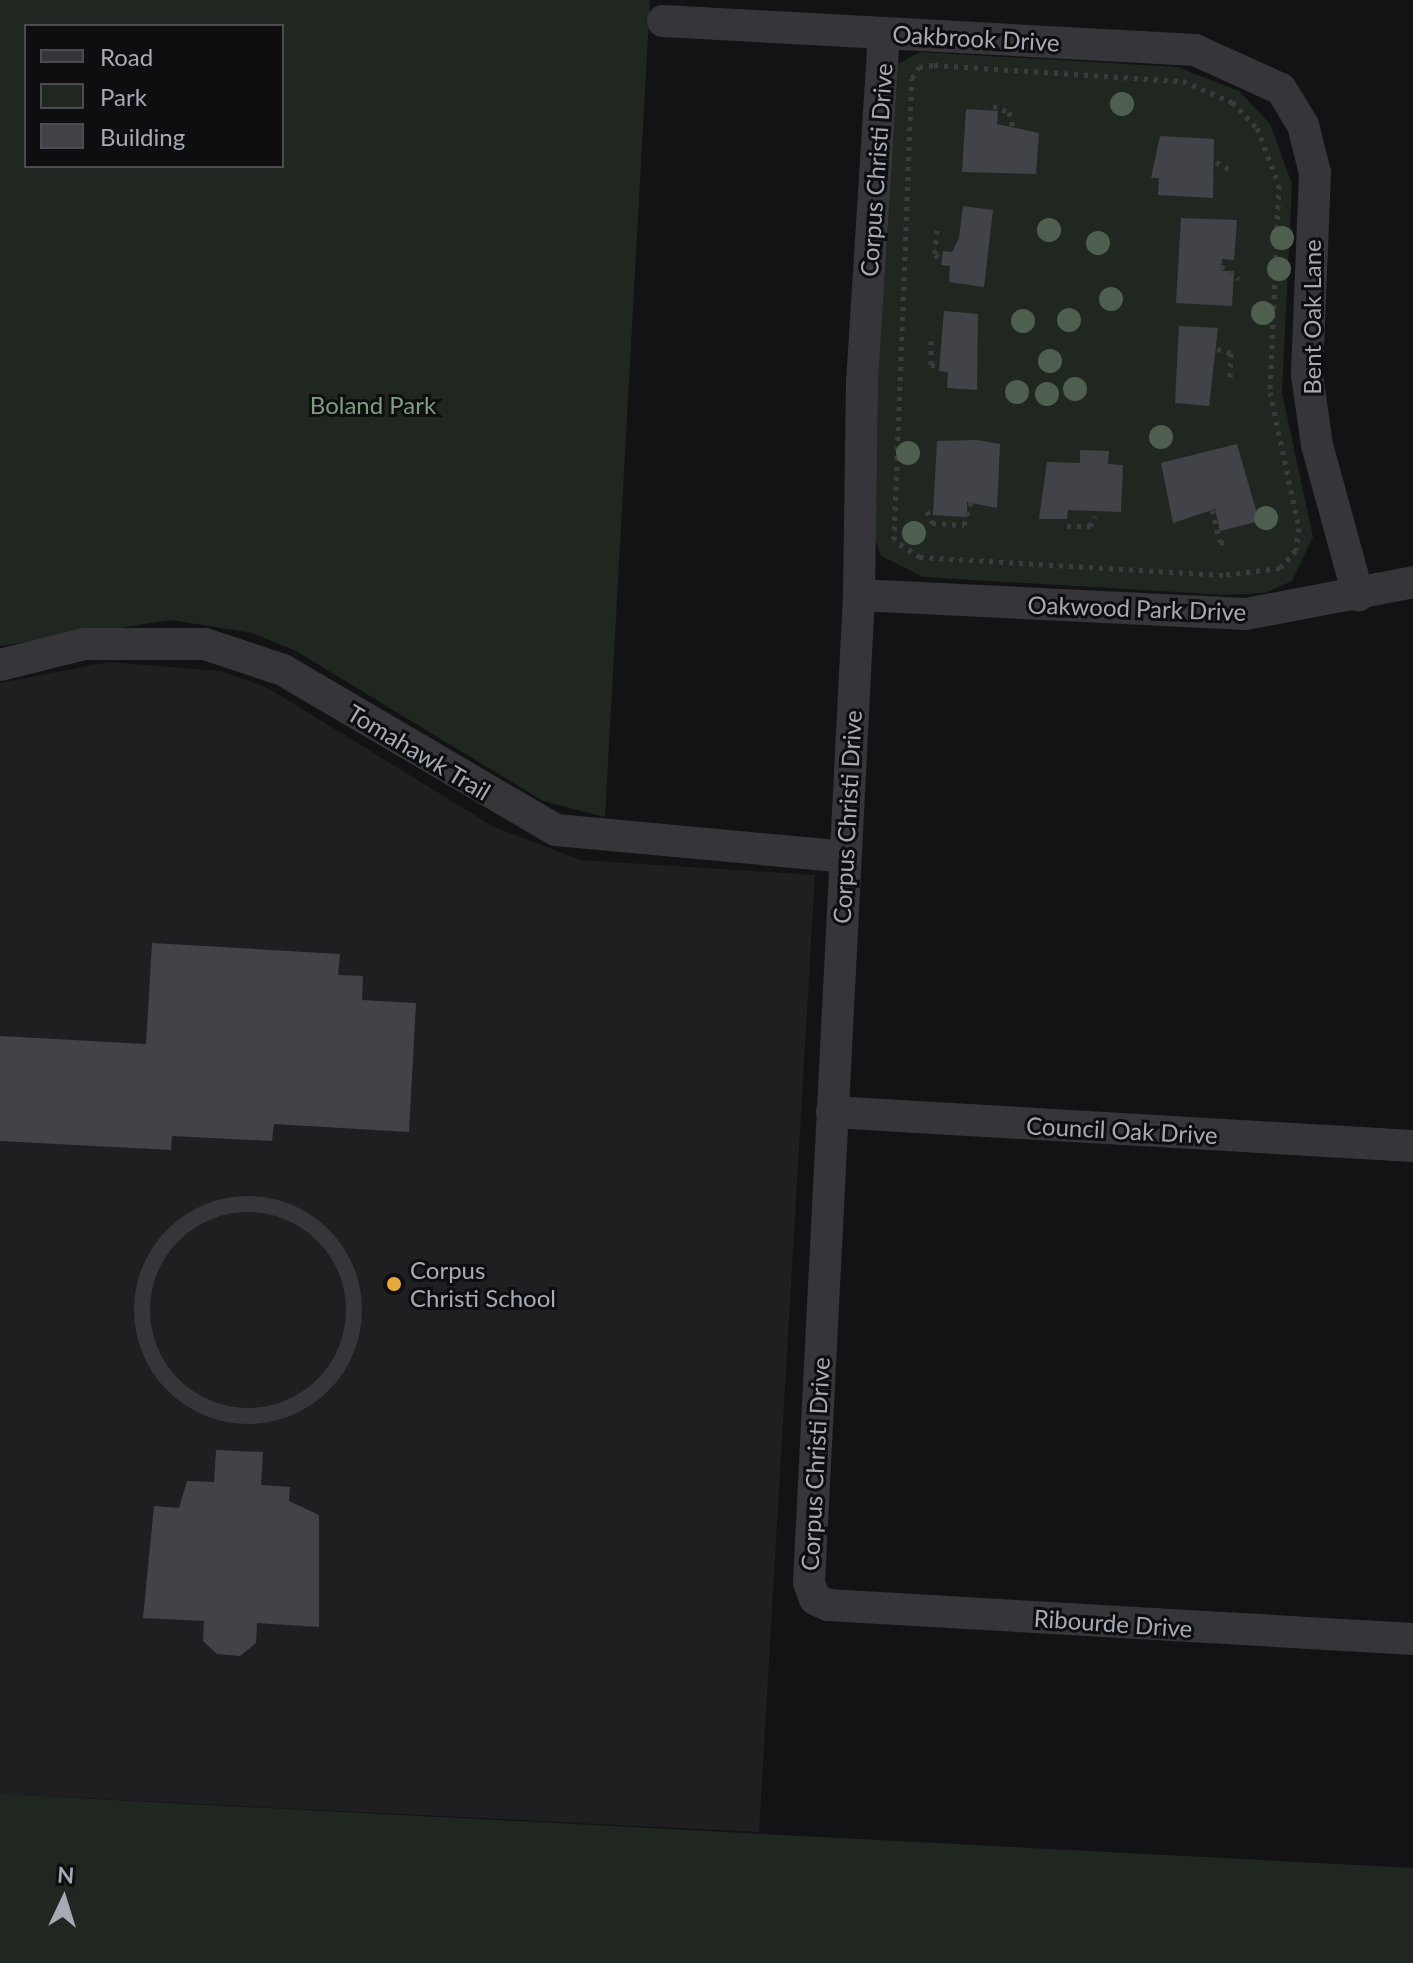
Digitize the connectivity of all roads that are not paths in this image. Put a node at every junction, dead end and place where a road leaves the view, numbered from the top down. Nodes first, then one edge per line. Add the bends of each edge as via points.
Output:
1 (663, 21) dead end
2 (884, 33) junction
3 (1281, 89) joint
4 (1413, 582) edge
5 (859, 595) junction
6 (1358, 595) junction
7 (0, 665) edge
8 (845, 857) junction
9 (832, 1112) junction
10 (1413, 1146) edge
11 (349, 1274) joint
12 (815, 1599) joint
13 (1413, 1639) edge

1 - 2 street, Oakbrook Drive
2 - 3 street, Oakbrook Drive via 1195,50
2 - 5 street, Corpus Christi Drive via 861,395
3 - 6 street, Bent Oak Lane via 1303,125 1315,173 1307,375 1317,445
4 - 6 street, Oakwood Park Drive
5 - 6 street, Oakwood Park Drive via 1221,615
5 - 8 street, Corpus Christi Drive
7 - 8 street, Tomahawk Trail via 84,644 205,644 283,670 556,830
8 - 9 street, Corpus Christi Drive
9 - 10 street, Council Oak Drive
9 - 12 street, Corpus Christi Drive via 809,1534
11 - 11 lane via 329,1240 298,1216 260,1204 221,1207 186,1224 158,1252 144,1288 142,1327 156,1364 182,1394 217,1412 256,1416 294,1407 326,1384 347,1351 355,1313
12 - 13 street, Ribourde Drive

